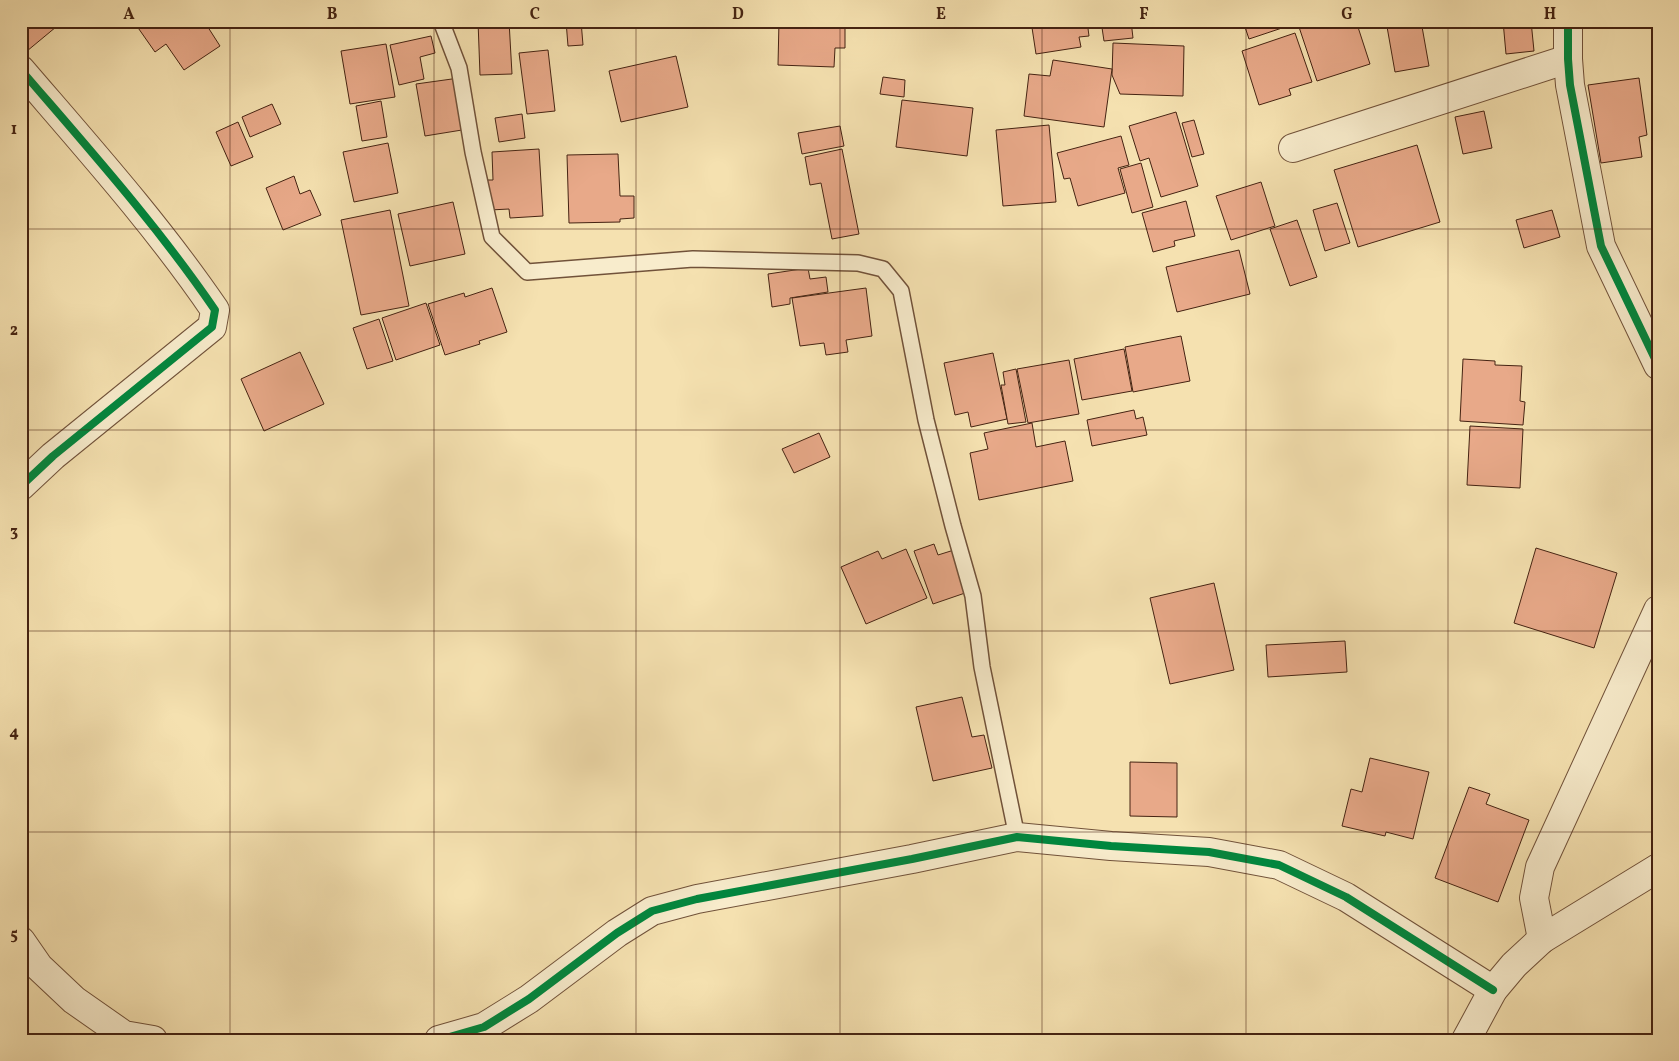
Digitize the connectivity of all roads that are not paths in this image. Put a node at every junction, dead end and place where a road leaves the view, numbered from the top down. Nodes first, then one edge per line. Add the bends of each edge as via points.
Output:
1 (441, 21) edge
2 (1568, 21) edge
3 (1568, 59) junction
4 (21, 70) edge
5 (1293, 148) dead end
6 (1658, 365) edge
7 (21, 486) edge
8 (1658, 610) edge
9 (1017, 837) junction
10 (1658, 868) edge
11 (1542, 939) junction
12 (21, 941) edge
13 (1493, 990) junction
14 (154, 1040) edge
15 (439, 1040) edge
16 (1466, 1040) edge

1 - 9 lane via 459,68 492,237 526,272 693,259 858,263 883,269 901,291 926,420 973,596 982,667
2 - 3 street
3 - 5 street
3 - 6 street via 1576,120 1601,246
4 - 7 street via 131,198 215,310 212,328 53,456
8 - 11 street via 1540,867 1534,898
9 - 13 street via 1209,852 1279,865 1346,897
9 - 15 street via 697,899 652,911 529,999 484,1027
10 - 11 street
11 - 13 street
12 - 14 street via 39,966 74,1000 124,1035
13 - 16 street

